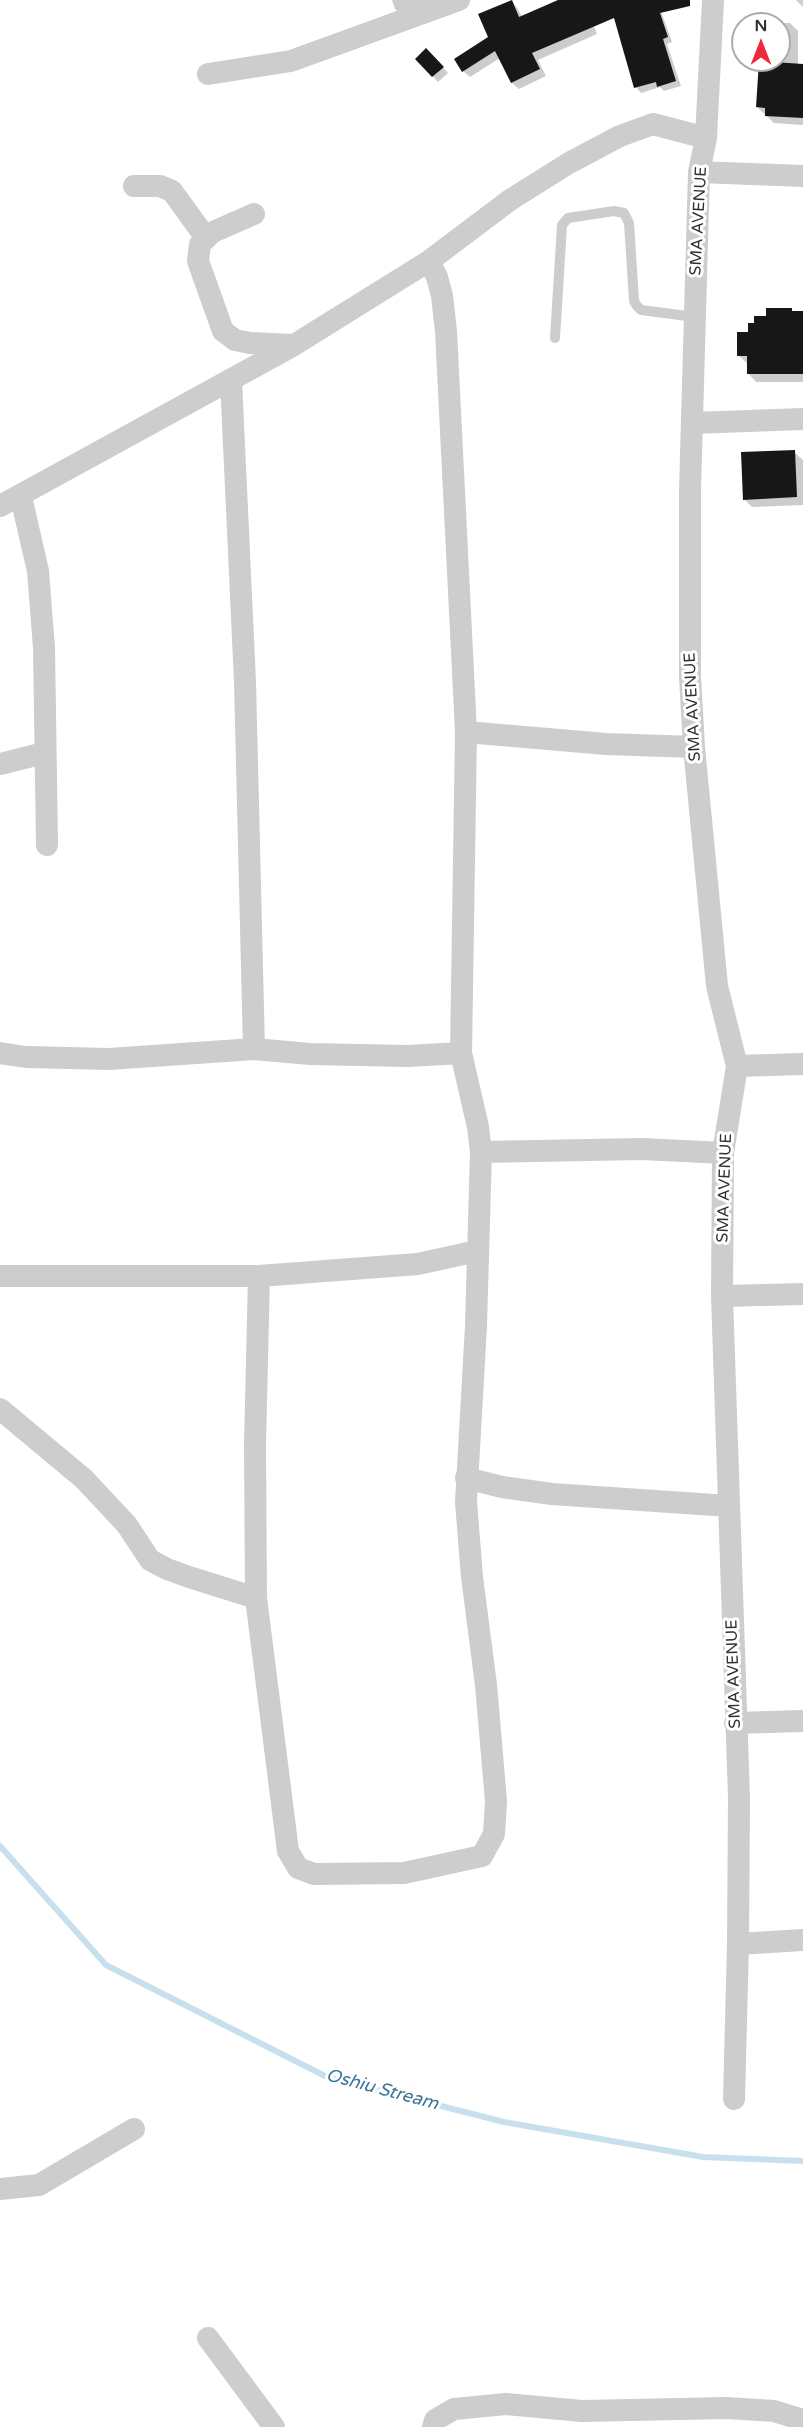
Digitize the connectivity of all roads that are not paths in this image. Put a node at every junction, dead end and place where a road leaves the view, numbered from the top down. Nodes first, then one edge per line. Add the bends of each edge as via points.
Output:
1 (459, 0) edge
2 (712, 0) edge
3 (208, 74) dead end
4 (706, 138) junction
5 (699, 172) junction
6 (803, 176) edge
7 (134, 186) dead end
8 (254, 214) dead end
9 (206, 238) junction
10 (429, 261) junction
11 (696, 317) junction
12 (555, 338) dead end
13 (294, 345) junction
14 (231, 380) junction
15 (803, 419) edge
16 (693, 423) junction
17 (21, 496) junction
18 (0, 506) edge
19 (466, 732) junction
20 (694, 747) junction
21 (44, 753) junction
22 (0, 764) edge
23 (47, 845) dead end
24 (254, 1049) junction
25 (0, 1053) edge
26 (461, 1053) junction
27 (803, 1064) edge
28 (737, 1066) junction
29 (481, 1152) junction
30 (723, 1153) junction
31 (477, 1251) junction
32 (0, 1276) edge
33 (259, 1276) junction
34 (803, 1294) edge
35 (722, 1296) junction
36 (0, 1409) edge
37 (466, 1478) junction
38 (729, 1506) junction
39 (256, 1598) junction
40 (803, 1721) edge
41 (735, 1723) junction
42 (803, 1940) edge
43 (738, 1944) junction
44 (734, 2099) dead end
45 (134, 2129) dead end
46 (0, 2189) edge
47 (208, 2338) dead end
48 (803, 2420) edge
49 (274, 2427) edge
50 (433, 2427) edge

1 - 3 street via 291,61
2 - 4 street, SMA AVENUE
4 - 5 street, SMA AVENUE
4 - 10 street via 653,124 620,136 510,200
5 - 6 street
5 - 11 street, SMA AVENUE
7 - 9 street via 160,186 172,191
8 - 9 street
9 - 13 street via 200,244 198,261 223,331 235,340 250,343
10 - 13 street
10 - 19 street via 440,286 446,331
11 - 12 lane via 641,310 636,306 629,223 624,213 614,211 568,218 562,225
11 - 16 street, SMA AVENUE
13 - 14 street
14 - 17 street
14 - 24 street via 245,694
15 - 16 street
16 - 20 street, SMA AVENUE via 689,580
17 - 18 street
17 - 21 street via 38,571 44,648
19 - 20 street
19 - 26 street
20 - 28 street, SMA AVENUE via 717,986
21 - 22 street
21 - 23 street
24 - 25 street via 109,1059
24 - 26 street via 408,1056
26 - 29 street
27 - 28 street
28 - 30 street, SMA AVENUE
29 - 30 street via 642,1149
29 - 31 street
30 - 35 street, SMA AVENUE
31 - 33 street via 418,1264
31 - 37 street
32 - 33 street
33 - 39 street
34 - 35 street
35 - 38 street, SMA AVENUE
36 - 39 street via 84,1479 127,1525 150,1560
37 - 38 street via 552,1494
37 - 39 street via 472,1577 496,1801 494,1834 482,1856 404,1873 314,1874 298,1868 288,1851
38 - 41 street, SMA AVENUE
40 - 41 street
41 - 43 street, SMA AVENUE
42 - 43 street
43 - 44 street, SMA AVENUE
45 - 46 street via 39,2185
47 - 49 street
48 - 50 street via 774,2411 727,2408 582,2411 506,2404 454,2409 435,2420

